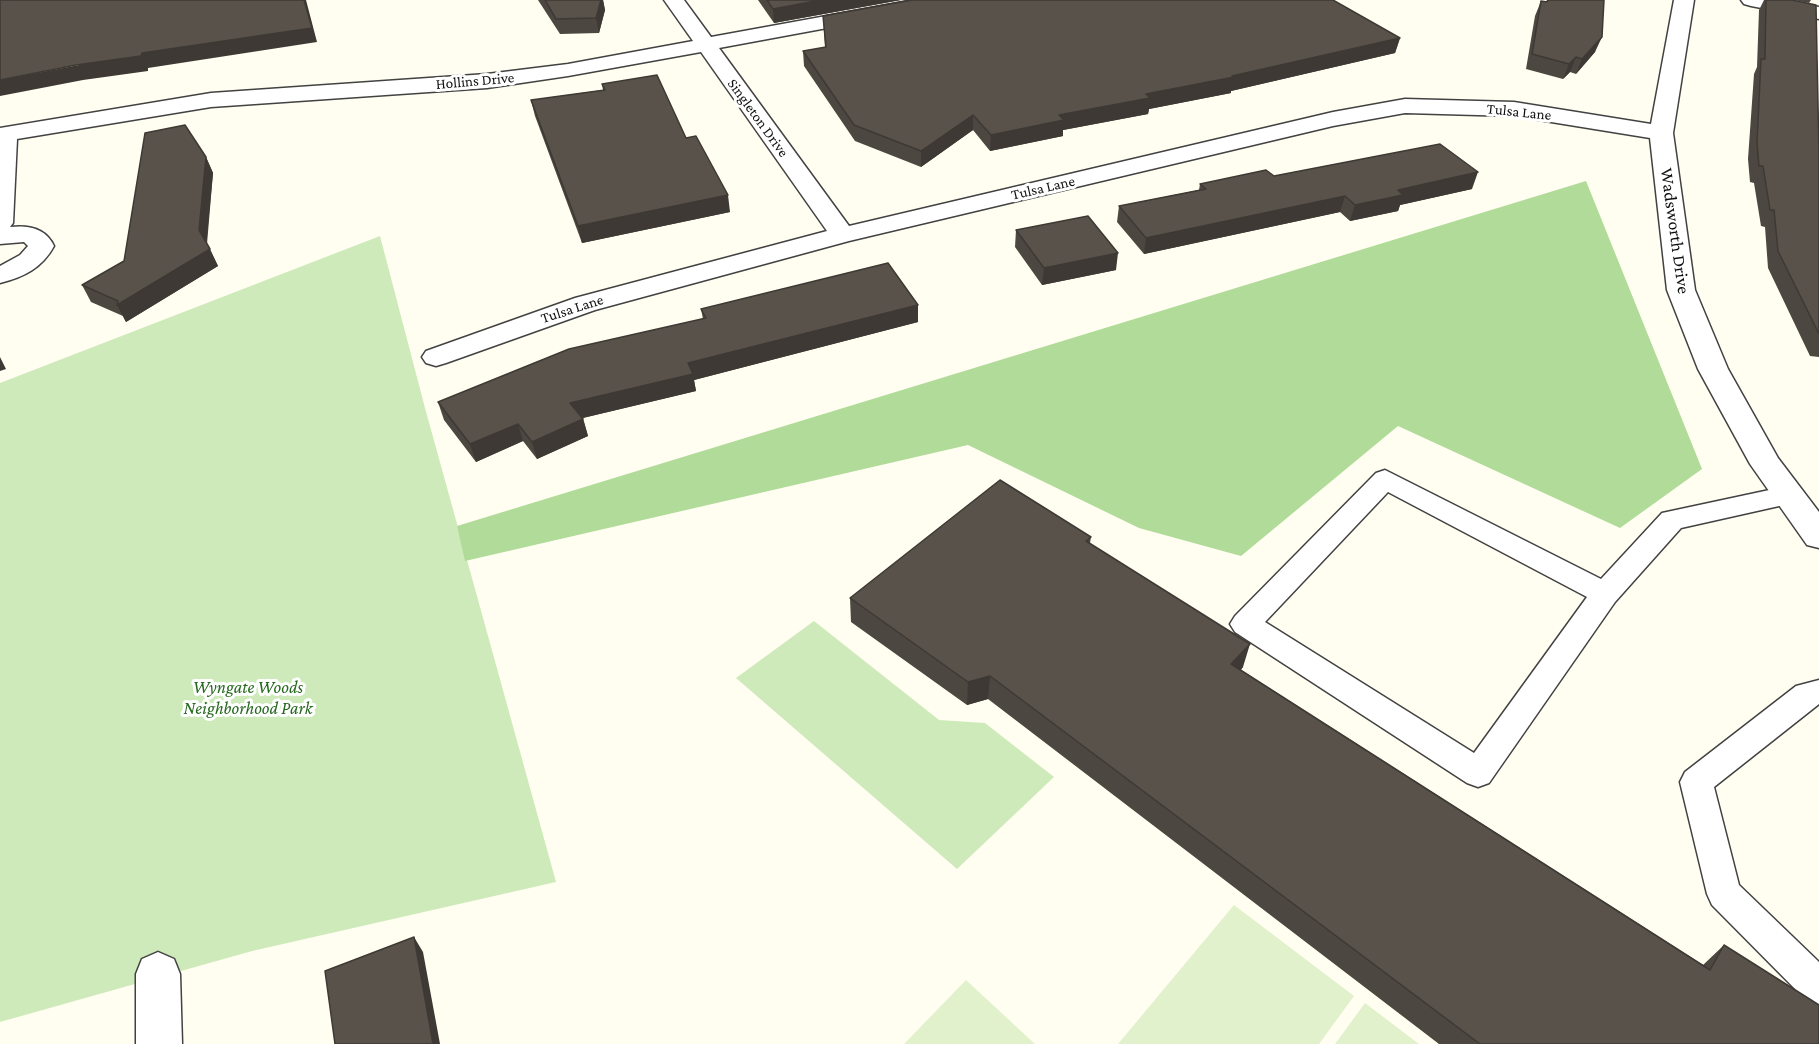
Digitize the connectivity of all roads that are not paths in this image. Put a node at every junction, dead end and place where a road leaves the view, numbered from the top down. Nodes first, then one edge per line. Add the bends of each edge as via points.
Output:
1 (674, 0) edge
2 (946, 0) edge
3 (1684, 0) edge
4 (1752, 0) edge
5 (1819, 13) edge
6 (706, 46) junction
7 (1662, 133) junction
8 (3, 134) edge
9 (0, 223) edge
10 (843, 235) junction
11 (0, 236) edge
12 (0, 274) edge
13 (436, 357) dead end
14 (1788, 495) junction
15 (1819, 536) edge
16 (1605, 594) junction
17 (1819, 692) edge
18 (158, 974) dead end
19 (1819, 987) edge
20 (159, 1044) edge

1 - 6 street, Singleton Drive
2 - 6 street, Hollins Drive
3 - 7 street, Wadsworth Drive
4 - 5 street
6 - 8 street, Hollins Drive via 487,81 211,100
6 - 10 street, Singleton Drive
7 - 10 street, Tulsa Lane via 1514,109 1405,106 1333,119
7 - 14 street, Wadsworth Drive via 1681,290 1713,369 1766,464
8 - 9 street
10 - 13 street, Tulsa Lane via 585,304
11 - 12 street via 29,235 38,239 40,246 37,255 27,263
14 - 15 street, Wadsworth Drive
14 - 16 lane via 1672,520
16 - 16 lane via 1478,773 1245,624 1385,479
17 - 19 lane via 1807,695 1696,782 1724,894
18 - 20 street

